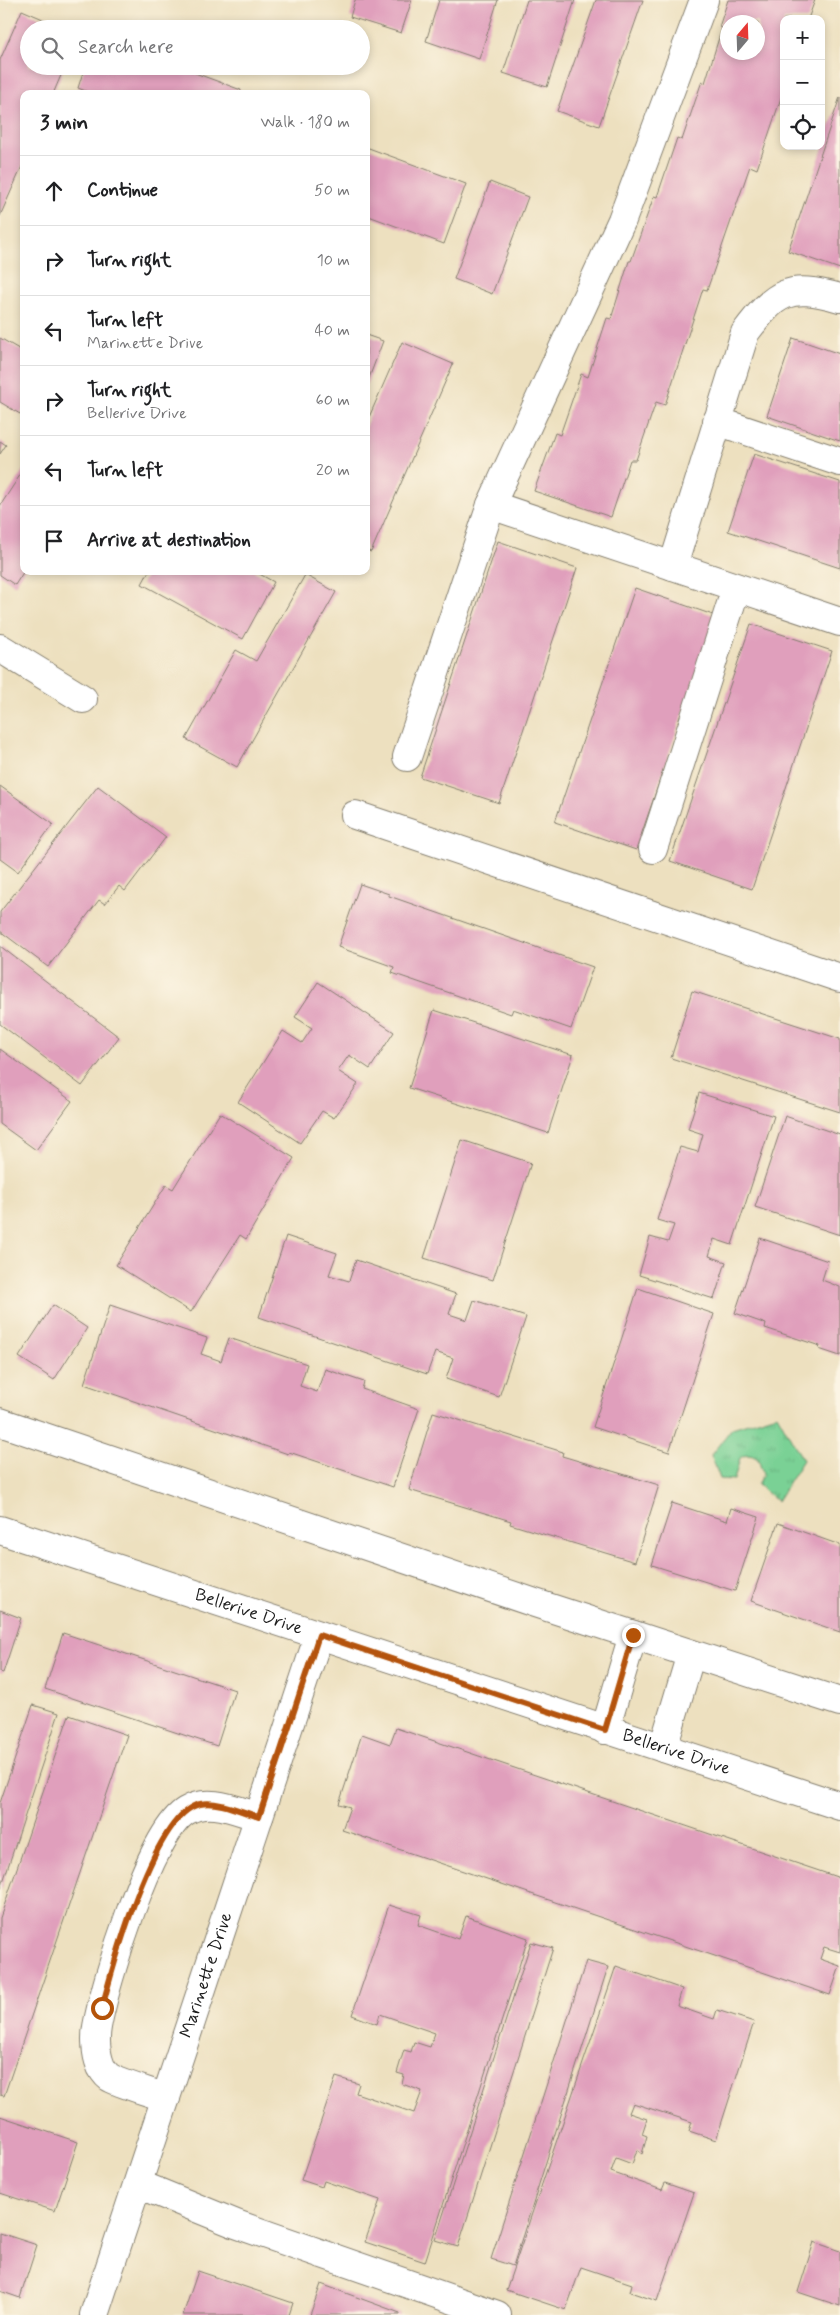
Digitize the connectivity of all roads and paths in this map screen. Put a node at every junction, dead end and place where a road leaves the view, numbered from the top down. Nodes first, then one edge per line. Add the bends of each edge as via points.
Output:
1 (704, 0) edge
2 (840, 298) edge
3 (717, 421) junction
4 (840, 462) edge
5 (492, 505) junction
6 (673, 566) junction
7 (736, 588) junction
8 (840, 622) edge
9 (0, 648) edge
10 (82, 700) dead end
11 (408, 757) dead end
12 (355, 814) dead end
13 (653, 849) dead end
14 (840, 978) edge
15 (0, 1422) edge
16 (0, 1530) edge
17 (319, 1635) junction
18 (633, 1635) junction
19 (691, 1654) junction
20 (840, 1702) edge
21 (605, 1730) junction
22 (663, 1748) junction
23 (840, 1806) edge
24 (259, 1817) junction
25 (166, 2098) junction
26 (138, 2184) junction
27 (94, 2315) edge
28 (497, 2315) edge

1 - 5 street via 622,220
2 - 3 street via 791,290 766,305 745,333
3 - 4 street
3 - 6 street
5 - 6 street
5 - 11 street
6 - 7 street
7 - 8 street
7 - 13 street
9 - 10 street
12 - 14 street
15 - 18 street
16 - 17 street, Bellerive Drive
17 - 21 street, Bellerive Drive
17 - 24 street, Marinette Drive
18 - 19 street
18 - 21 street
19 - 20 street
19 - 22 street
21 - 22 street, Bellerive Drive
22 - 23 street, Bellerive Drive
24 - 25 street, Marinette Drive
24 - 25 street via 216,1804 200,1804 184,1812 150,1863 110,1975 97,2028 100,2065 108,2076
25 - 26 street, Marinette Drive
26 - 27 street, Marinette Drive
26 - 28 street via 236,2224

